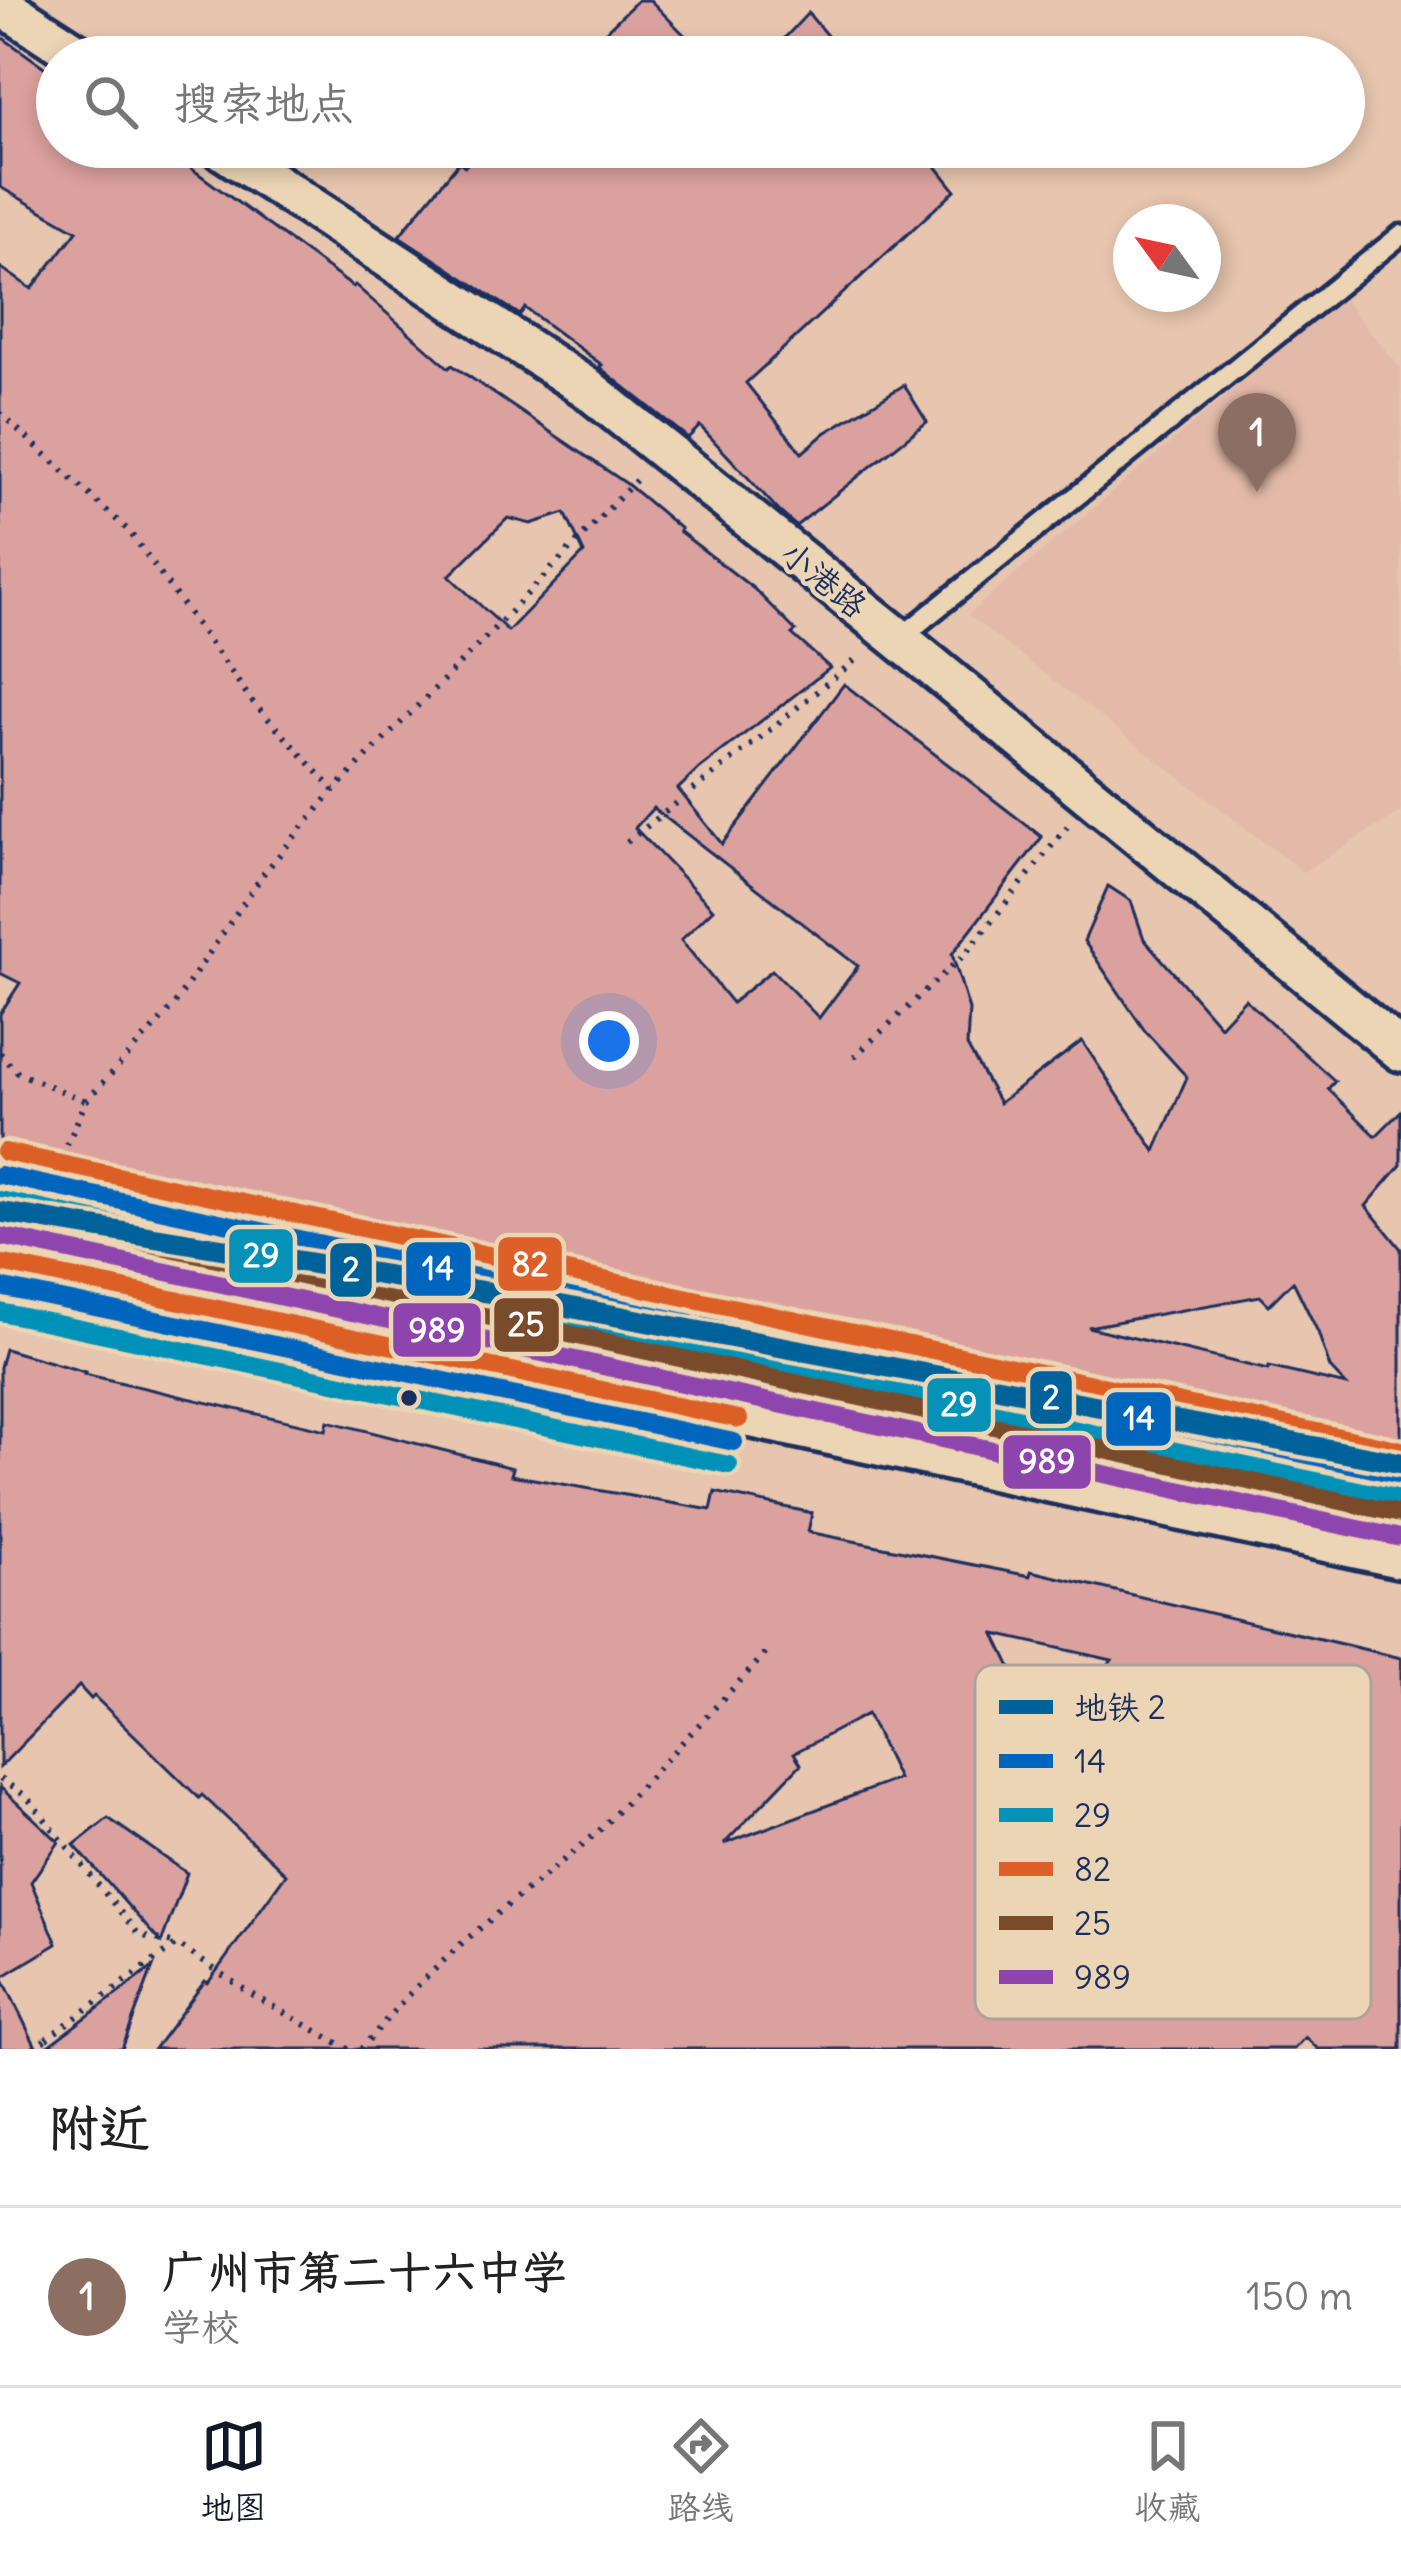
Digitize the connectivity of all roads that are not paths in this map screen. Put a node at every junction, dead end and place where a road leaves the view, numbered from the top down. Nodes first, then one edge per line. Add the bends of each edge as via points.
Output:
1 (0, 4) edge
2 (50, 36) edge
3 (251, 168) edge
4 (1401, 235) edge
5 (894, 635) junction
6 (1401, 1051) edge
7 (16, 1191) edge
8 (0, 1249) edge
9 (0, 1288) edge
10 (1401, 1475) edge
11 (1401, 1514) edge
12 (1401, 1550) edge
13 (1401, 1582) edge

1 - 2 street
3 - 5 street, 小港路 via 587,388
4 - 5 lane
5 - 6 street, 小港路
7 - 10 main road
7 - 11 main road
8 - 12 main road
9 - 13 main road

